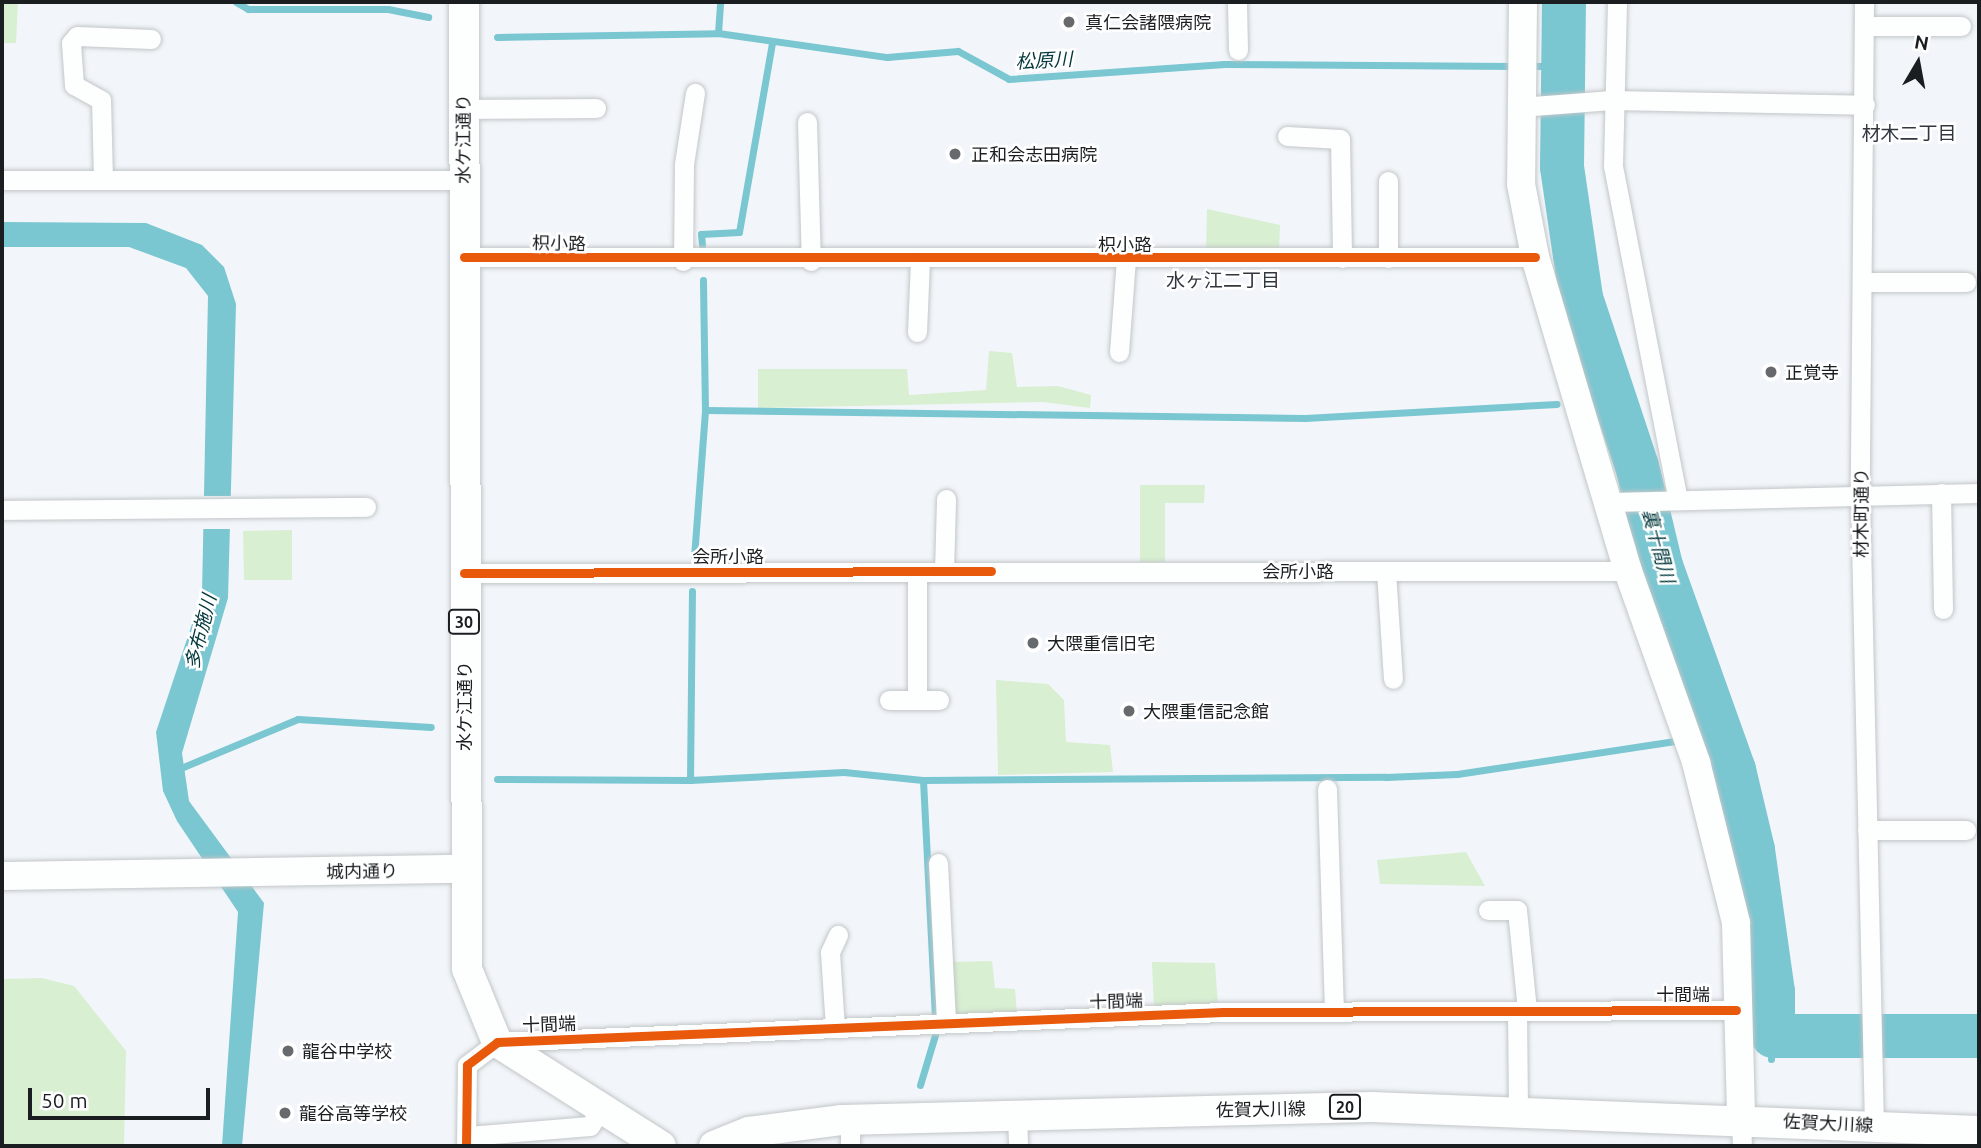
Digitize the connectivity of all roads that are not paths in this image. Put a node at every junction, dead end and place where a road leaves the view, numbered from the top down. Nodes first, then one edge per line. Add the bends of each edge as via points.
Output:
1 (464, 2) edge
2 (1237, 2) edge
3 (1523, 2) edge
4 (1617, 2) edge
5 (1864, 2) edge
6 (1864, 26) junction
7 (1961, 26) dead end
8 (152, 38) dead end
9 (1238, 50) dead end
10 (695, 93) dead end
11 (1607, 100) junction
12 (1865, 105) junction
13 (1526, 106) junction
14 (596, 108) dead end
15 (463, 109) junction
16 (807, 122) dead end
17 (1287, 136) dead end
18 (2, 180) edge
19 (103, 180) junction
20 (463, 180) junction
21 (1388, 181) dead end
22 (464, 257) junction
23 (1535, 257) junction
24 (1342, 258) junction
25 (1388, 258) junction
26 (1126, 260) junction
27 (683, 261) junction
28 (811, 261) junction
29 (920, 261) junction
30 (1863, 282) junction
31 (1966, 282) dead end
32 (917, 332) dead end
33 (1119, 352) dead end
34 (1941, 493) junction
35 (1979, 493) edge
36 (1860, 495) junction
37 (1673, 496) junction
38 (946, 499) dead end
39 (1613, 502) junction
40 (366, 507) dead end
41 (2, 510) edge
42 (1386, 571) junction
43 (1628, 571) junction
44 (464, 572) junction
45 (917, 572) junction
46 (944, 572) junction
47 (1943, 609) dead end
48 (1393, 680) dead end
49 (889, 700) dead end
50 (917, 700) junction
51 (939, 700) dead end
52 (1327, 789) dead end
53 (1867, 830) junction
54 (1966, 830) dead end
55 (938, 863) dead end
56 (464, 869) junction
57 (2, 876) edge
58 (1488, 910) dead end
59 (838, 935) dead end
60 (1522, 1010) junction
61 (1736, 1010) junction
62 (1334, 1011) junction
63 (946, 1023) junction
64 (835, 1028) junction
65 (497, 1042) junction
66 (1518, 1105) junction
67 (600, 1110) junction
68 (1017, 1114) junction
69 (1874, 1126) junction
70 (1979, 1131) edge
71 (1741, 1132) edge
72 (850, 1133) edge
73 (467, 1141) edge
74 (661, 1146) edge
75 (715, 1146) edge
76 (1018, 1146) edge

1 - 15 main road, 水ケ江通り / 30
2 - 9 street
3 - 13 street via 1519,66
4 - 11 street
5 - 6 street, 材木町通り
6 - 7 street
6 - 12 street, 材木町通り
8 - 19 street via 77,36 71,43 74,85 102,100
10 - 27 street via 684,163
11 - 12 street
11 - 13 street
11 - 37 street via 1613,166
12 - 30 street, 材木町通り
13 - 23 street via 1521,184
14 - 15 street
15 - 20 main road, 水ケ江通り / 30
16 - 28 street
17 - 24 street via 1340,139
18 - 19 street
19 - 20 street
20 - 22 main road, 水ケ江通り / 30
21 - 25 street
22 - 27 street, 枳小路
22 - 44 main road, 水ケ江通り / 30
23 - 25 street, 枳小路
23 - 39 street
24 - 25 street, 枳小路
24 - 26 street, 枳小路
26 - 29 street, 枳小路
26 - 33 street
27 - 28 street, 枳小路
28 - 29 street, 枳小路
29 - 32 street
30 - 31 street
30 - 36 street, 材木町通り
34 - 35 street
34 - 36 street
34 - 47 street
36 - 37 street
36 - 53 street, 材木町通り
37 - 39 street
38 - 46 street
39 - 43 street
40 - 41 street
42 - 43 street, 会所小路
42 - 46 street, 会所小路
42 - 48 street
43 - 61 street via 1686,738 1736,923
44 - 45 street, 会所小路
44 - 56 main road, 水ケ江通り / 30
45 - 46 street, 会所小路
45 - 50 street
49 - 50 street
50 - 51 street
52 - 62 street
53 - 54 street
53 - 69 street, 材木町通り via 1877,1062
55 - 63 street
56 - 57 street, 城内通り
56 - 65 main road, 水ケ江通り / 30 via 467,969
58 - 60 street via 1517,910
59 - 64 street via 830,952
60 - 61 street, 十間端
60 - 62 street, 十間端
60 - 66 street
61 - 71 street
62 - 63 street, 十間端
63 - 64 street, 十間端
64 - 65 street, 十間端
65 - 67 main road
65 - 73 street via 467,1065
66 - 68 main road, 佐賀大川線 / 20
66 - 71 main road, 佐賀大川線 / 20
67 - 73 street via 590,1126
67 - 74 main road
68 - 72 main road, 佐賀大川線 / 20
68 - 76 street
69 - 70 main road, 佐賀大川線 / 20
69 - 71 main road, 佐賀大川線 / 20
72 - 75 main road, 佐賀大川線 / 20 via 748,1132

